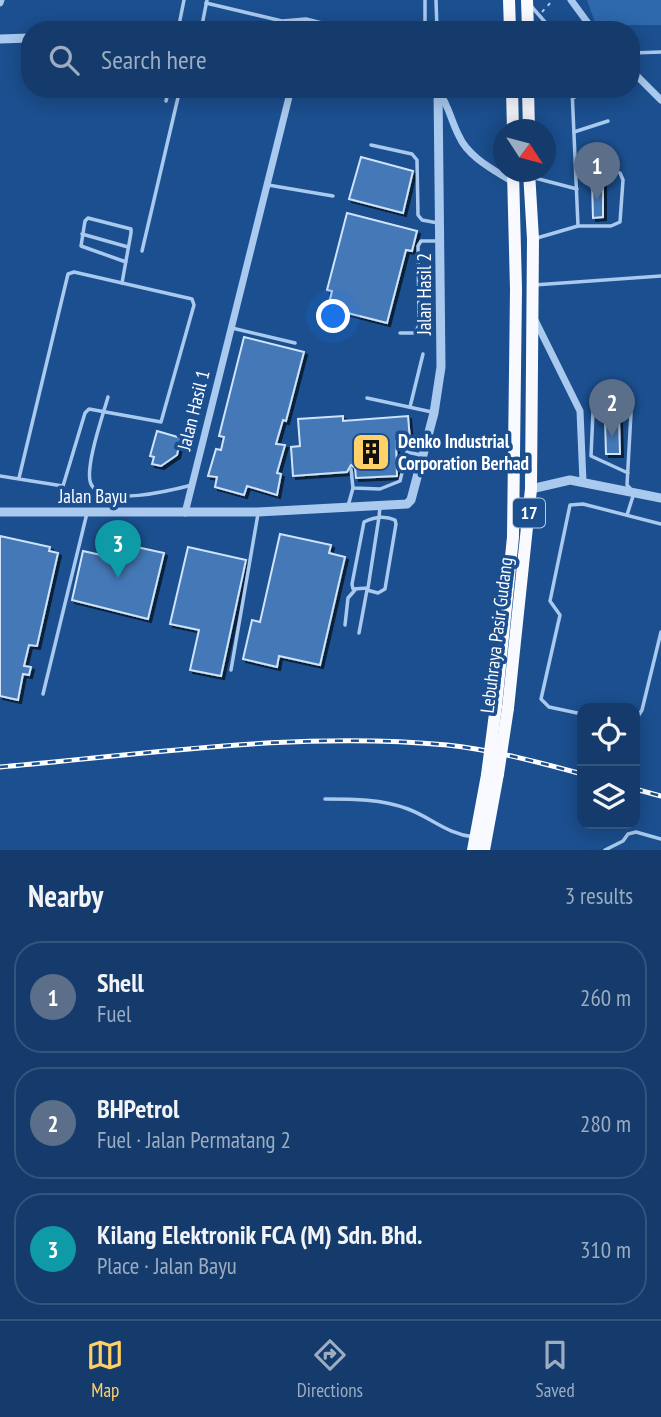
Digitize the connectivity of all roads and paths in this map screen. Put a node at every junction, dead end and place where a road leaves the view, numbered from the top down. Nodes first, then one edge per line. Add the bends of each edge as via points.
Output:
1 (184, 0) edge
2 (425, 0) edge
3 (436, 0) edge
4 (509, 0) edge
5 (553, 0) edge
6 (572, 0) edge
7 (527, 1) edge
8 (207, 2) edge
9 (539, 16) junction
10 (180, 21) edge
11 (203, 21) edge
12 (282, 21) edge
13 (282, 21) edge
14 (314, 21) edge
15 (425, 21) edge
16 (437, 21) edge
17 (510, 21) edge
18 (528, 21) edge
19 (544, 21) edge
20 (587, 21) edge
21 (0, 38) edge
22 (21, 38) edge
23 (661, 52) edge
24 (640, 53) edge
25 (640, 79) edge
26 (167, 98) edge
27 (178, 98) edge
28 (289, 98) edge
29 (439, 98) edge
30 (444, 98) edge
31 (512, 98) edge
32 (528, 98) edge
33 (573, 98) edge
34 (661, 100) edge
35 (166, 101) dead end
36 (513, 119) edge
37 (529, 119) edge
38 (608, 121) dead end
39 (574, 132) junction
40 (371, 145) dead end
41 (493, 166) edge
42 (576, 176) junction
43 (513, 182) edge
44 (529, 182) edge
45 (554, 182) edge
46 (266, 185) junction
47 (576, 189) junction
48 (333, 197) dead end
49 (440, 223) junction
50 (578, 226) junction
51 (82, 234) junction
52 (533, 239) junction
53 (441, 241) junction
54 (128, 247) junction
55 (142, 251) dead end
56 (126, 262) junction
57 (661, 276) edge
58 (122, 283) junction
59 (533, 285) junction
60 (533, 316) junction
61 (232, 328) junction
62 (400, 333) dead end
63 (295, 343) dead end
64 (423, 354) dead end
65 (108, 397) dead end
66 (367, 398) dead end
67 (410, 407) junction
68 (104, 411) junction
69 (434, 412) junction
70 (423, 455) junction
71 (351, 469) dead end
72 (628, 473) junction
73 (0, 476) edge
74 (19, 478) junction
75 (583, 482) junction
76 (191, 485) junction
77 (353, 488) junction
78 (531, 489) junction
79 (634, 493) junction
80 (661, 498) edge
81 (348, 508) junction
82 (0, 512) edge
83 (258, 512) junction
84 (379, 512) junction
85 (87, 513) junction
86 (185, 513) junction
87 (627, 515) junction
88 (661, 524) edge
89 (355, 590) junction
90 (367, 590) junction
91 (345, 625) dead end
92 (661, 632) edge
93 (359, 634) dead end
94 (231, 670) dead end
95 (43, 694) dead end
96 (502, 707) junction
97 (577, 713) edge
98 (640, 713) edge
99 (325, 799) dead end
100 (661, 839) edge
101 (479, 846) edge
102 (605, 850) edge

1 - 10 lane
2 - 15 lane
3 - 16 lane
4 - 17 highway
5 - 9 path
6 - 20 street
7 - 9 lane
7 - 18 highway
8 - 11 lane
8 - 13 lane
9 - 19 lane
12 - 14 lane
21 - 22 street
23 - 24 lane
25 - 34 street
26 - 35 lane
27 - 55 lane
28 - 46 street, Jalan Hasil 1
29 - 49 street, Jalan Hasil 2
30 - 41 street via 460,140
31 - 36 highway
32 - 37 highway
33 - 39 lane
38 - 39 lane
39 - 42 lane
40 - 49 lane via 412,154 417,160 418,215
42 - 47 lane
42 - 50 lane via 614,170 623,180 620,222
43 - 96 highway, Lebuhraya Pasir Gudang / 17 via 513,537
44 - 52 highway, Lebuhraya Pasir Gudang / 17
45 - 47 lane
46 - 48 lane
46 - 61 street, Jalan Hasil 1
47 - 50 lane
49 - 53 street, Jalan Hasil 2
50 - 52 lane
51 - 54 lane
51 - 54 lane via 88,218 129,227
51 - 56 lane via 84,248
52 - 59 highway, Lebuhraya Pasir Gudang / 17
53 - 62 lane via 421,241 418,246 420,320 415,333
53 - 69 street, Jalan Hasil 2 via 441,367
54 - 56 lane
56 - 58 lane
57 - 59 lane
58 - 68 lane via 190,298 194,305 162,420
58 - 74 lane via 68,274
59 - 60 highway, Lebuhraya Pasir Gudang / 17
60 - 75 street via 580,411
60 - 78 highway, Lebuhraya Pasir Gudang / 17
61 - 63 lane
61 - 76 street, Jalan Hasil 1
64 - 67 lane
65 - 68 lane
66 - 67 lane
67 - 69 lane
68 - 74 lane via 85,411 63,486
68 - 76 lane via 90,470 96,489 118,496 157,495
69 - 70 street, Jalan Hasil 2
70 - 77 lane via 407,452 400,481 392,486
70 - 84 street, Jalan Hasil 2 via 413,495 402,506
71 - 77 lane
72 - 72 lane via 629,406 624,399 607,398 593,412 591,456
72 - 79 lane via 627,485
73 - 74 lane
75 - 78 street via 570,480
75 - 79 street
76 - 86 street, Jalan Hasil 1
77 - 81 lane
78 - 96 highway, Lebuhraya Pasir Gudang / 17
79 - 80 street
79 - 87 lane
81 - 83 street
81 - 84 street
82 - 85 street, Jalan Bayu
83 - 86 street
83 - 94 lane
84 - 89 lane via 363,523 352,584
84 - 90 lane
84 - 90 lane via 395,520 394,537 385,589 378,593
85 - 86 street, Jalan Bayu
85 - 95 lane
87 - 88 lane
87 - 97 lane via 570,505 550,601 560,615 541,699 549,707
89 - 90 lane
89 - 91 lane via 348,598
90 - 93 lane
92 - 98 lane
96 - 101 highway, Lebuhraya Pasir Gudang / 17, bridge
99 - 101 lane via 395,805
100 - 102 lane via 636,832

